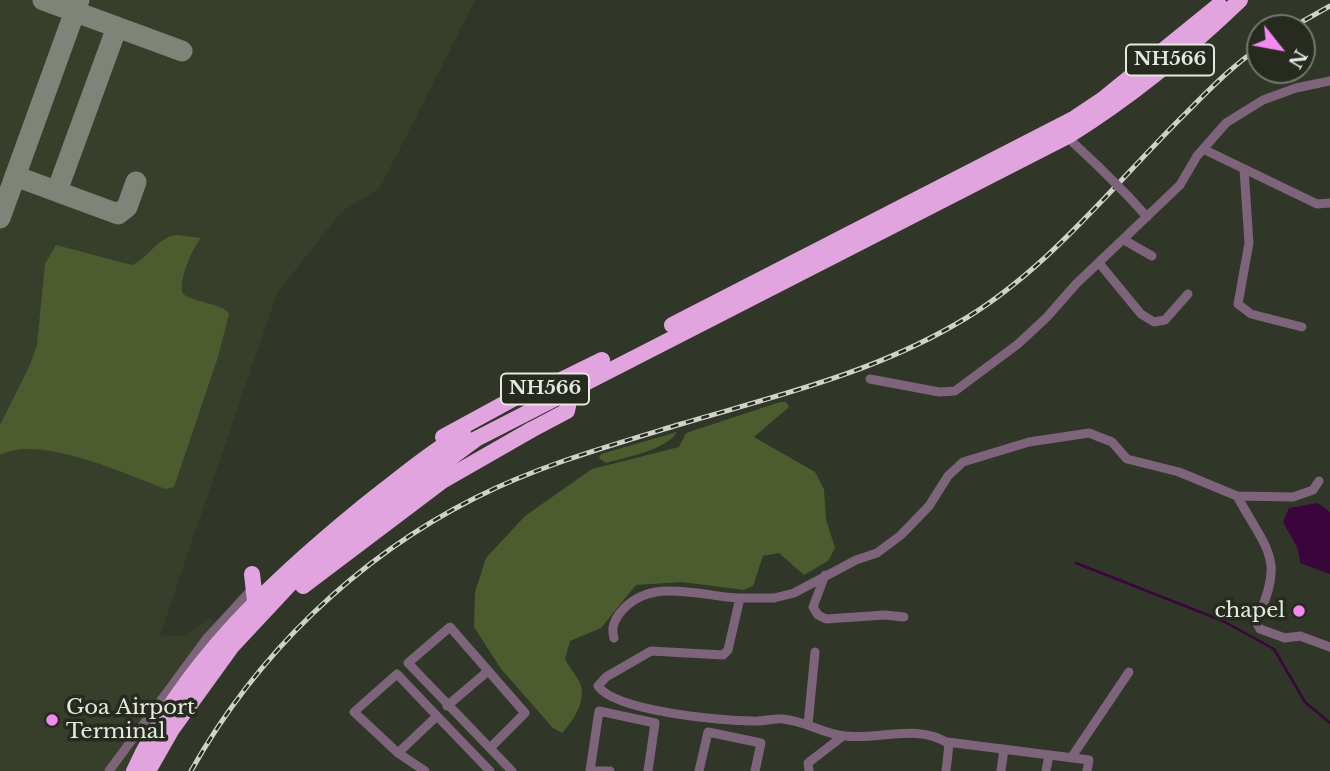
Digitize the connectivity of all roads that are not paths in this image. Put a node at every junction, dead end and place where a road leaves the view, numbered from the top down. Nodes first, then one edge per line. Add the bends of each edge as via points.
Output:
1 (1224, 0) edge
2 (1240, 0) edge
3 (1330, 81) edge
4 (1060, 133) junction
5 (1203, 149) junction
6 (1244, 169) junction
7 (1330, 203) edge
8 (1147, 217) junction
9 (1124, 240) junction
10 (1152, 256) dead end
11 (1099, 263) junction
12 (1188, 294) dead end
13 (1302, 327) dead end
14 (870, 379) dead end
15 (1318, 481) dead end
16 (1237, 496) junction
17 (825, 575) junction
18 (254, 588) junction
19 (740, 597) junction
20 (272, 603) junction
21 (904, 617) dead end
22 (614, 638) dead end
23 (1330, 647) edge
24 (815, 652) dead end
25 (488, 671) junction
26 (1129, 672) dead end
27 (447, 706) junction
28 (437, 716) junction
29 (808, 725) junction
30 (843, 736) junction
31 (947, 742) junction
32 (491, 747) junction
33 (1004, 749) junction
34 (398, 752) junction
35 (1049, 755) junction
36 (1071, 758) junction
37 (109, 771) edge
38 (134, 771) edge
39 (148, 771) edge
40 (425, 771) edge
41 (490, 771) edge
42 (512, 771) edge
43 (590, 771) edge
44 (596, 771) edge
45 (610, 771) edge
46 (648, 771) edge
47 (699, 771) edge
48 (755, 771) edge
49 (808, 771) edge
50 (946, 771) edge
51 (1000, 771) edge
52 (1046, 771) edge
53 (1087, 771) edge

1 - 4 highway, NH566
2 - 4 highway, NH566 via 1097,118
3 - 5 street via 1263,100 1226,123
4 - 8 street, bridge
4 - 18 highway, NH566 via 497,413 406,472
4 - 20 highway, NH566 via 477,439 366,520
5 - 6 street
5 - 8 street via 1180,185
6 - 7 street via 1317,204
6 - 13 street via 1249,243 1238,304 1251,314
8 - 9 street
9 - 10 street
9 - 11 street
11 - 12 street via 1141,314 1154,322 1165,320
11 - 14 street via 1018,344 955,391
15 - 16 street via 1313,490 1293,497
16 - 17 street via 1179,472 1127,459 1112,442 1089,433 1029,442 963,462 901,535 877,553
16 - 23 street via 1273,566 1272,584 1256,622 1260,629
17 - 19 street via 794,593 774,598
17 - 21 street via 813,607 818,615 826,619
18 - 20 highway, bridge via 312,537 443,438 544,382 555,382 563,389 569,403 562,416 484,455 379,527 293,594
18 - 37 street via 207,638
18 - 38 highway, NH566
19 - 22 street via 673,589 642,597 618,616
19 - 29 street via 723,655 651,651 598,686 622,702 664,710 753,722 781,718
20 - 39 highway, NH566 via 204,683
24 - 29 street
25 - 27 street
25 - 27 street via 450,627 408,663
25 - 32 street via 525,713
26 - 36 street
27 - 32 street
28 - 34 street
28 - 34 street via 397,674 354,712
28 - 41 street
29 - 30 street
30 - 31 street via 909,732
30 - 49 street via 814,756
31 - 33 street
31 - 50 street
32 - 42 street
33 - 35 street
33 - 51 street
34 - 40 street
35 - 36 street
35 - 52 street
36 - 53 street via 1089,760
43 - 46 street via 599,711 655,723
44 - 45 street
47 - 48 street via 708,732 761,743

